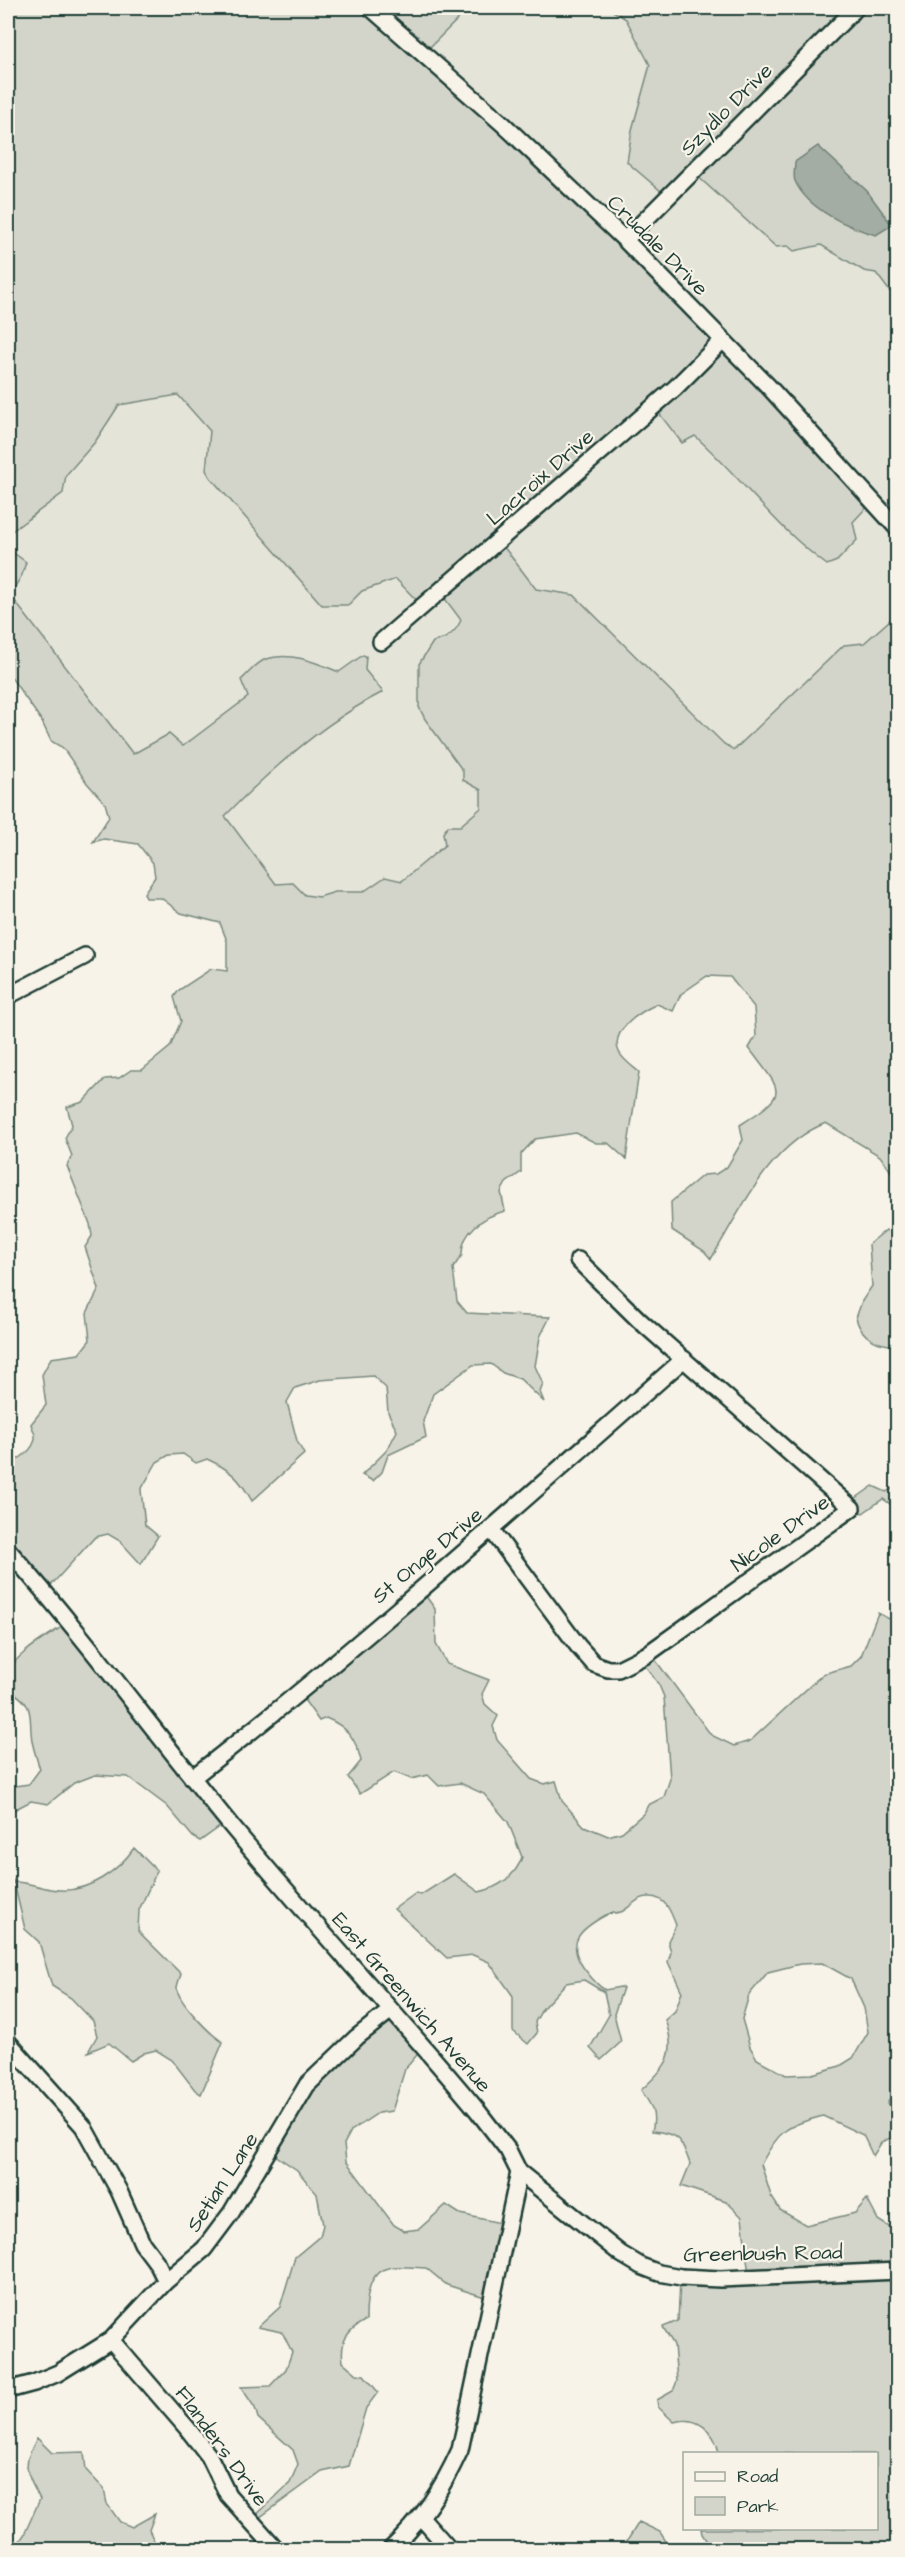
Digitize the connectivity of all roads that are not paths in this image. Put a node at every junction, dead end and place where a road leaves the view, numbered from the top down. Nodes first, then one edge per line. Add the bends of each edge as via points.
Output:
1 (371, 8) edge
2 (856, 8) edge
3 (625, 240) junction
4 (723, 340) junction
5 (897, 528) edge
6 (381, 642) dead end
7 (85, 956) dead end
8 (8, 996) edge
9 (578, 1260) dead end
10 (684, 1359) junction
11 (491, 1529) junction
12 (8, 1550) edge
13 (192, 1778) junction
14 (391, 2010) junction
15 (8, 2042) edge
16 (519, 2172) junction
17 (897, 2271) edge
18 (166, 2281) junction
19 (111, 2340) junction
20 (8, 2390) edge
21 (421, 2517) junction
22 (277, 2550) edge
23 (390, 2550) edge
24 (450, 2550) edge

1 - 3 street, Crudale Drive
2 - 3 street, Szydlo Drive
3 - 4 street, Crudale Drive
4 - 5 street, Crudale Drive
4 - 6 street, Lacroix Drive via 675,388
7 - 8 street
9 - 10 street, Nicole Drive
10 - 11 street, St Onge Drive
10 - 11 street, Nicole Drive via 852,1508 646,1655 618,1669 594,1664
11 - 13 street, St Onge Drive via 281,1708
12 - 13 street, East Greenwich Avenue via 59,1608
13 - 14 street, East Greenwich Avenue
14 - 16 street, East Greenwich Avenue via 508,2150
14 - 18 street, Setian Lane via 307,2085 231,2212 204,2249
15 - 18 street via 83,2126 142,2243
16 - 17 street, Greenbush Road via 621,2254 659,2273 720,2279
16 - 21 street via 460,2450 444,2486
18 - 19 street, Setian Lane
19 - 20 street, Setian Lane via 58,2373
19 - 22 street, Flanders Drive via 187,2428 209,2456 228,2495
21 - 23 street
21 - 24 street

